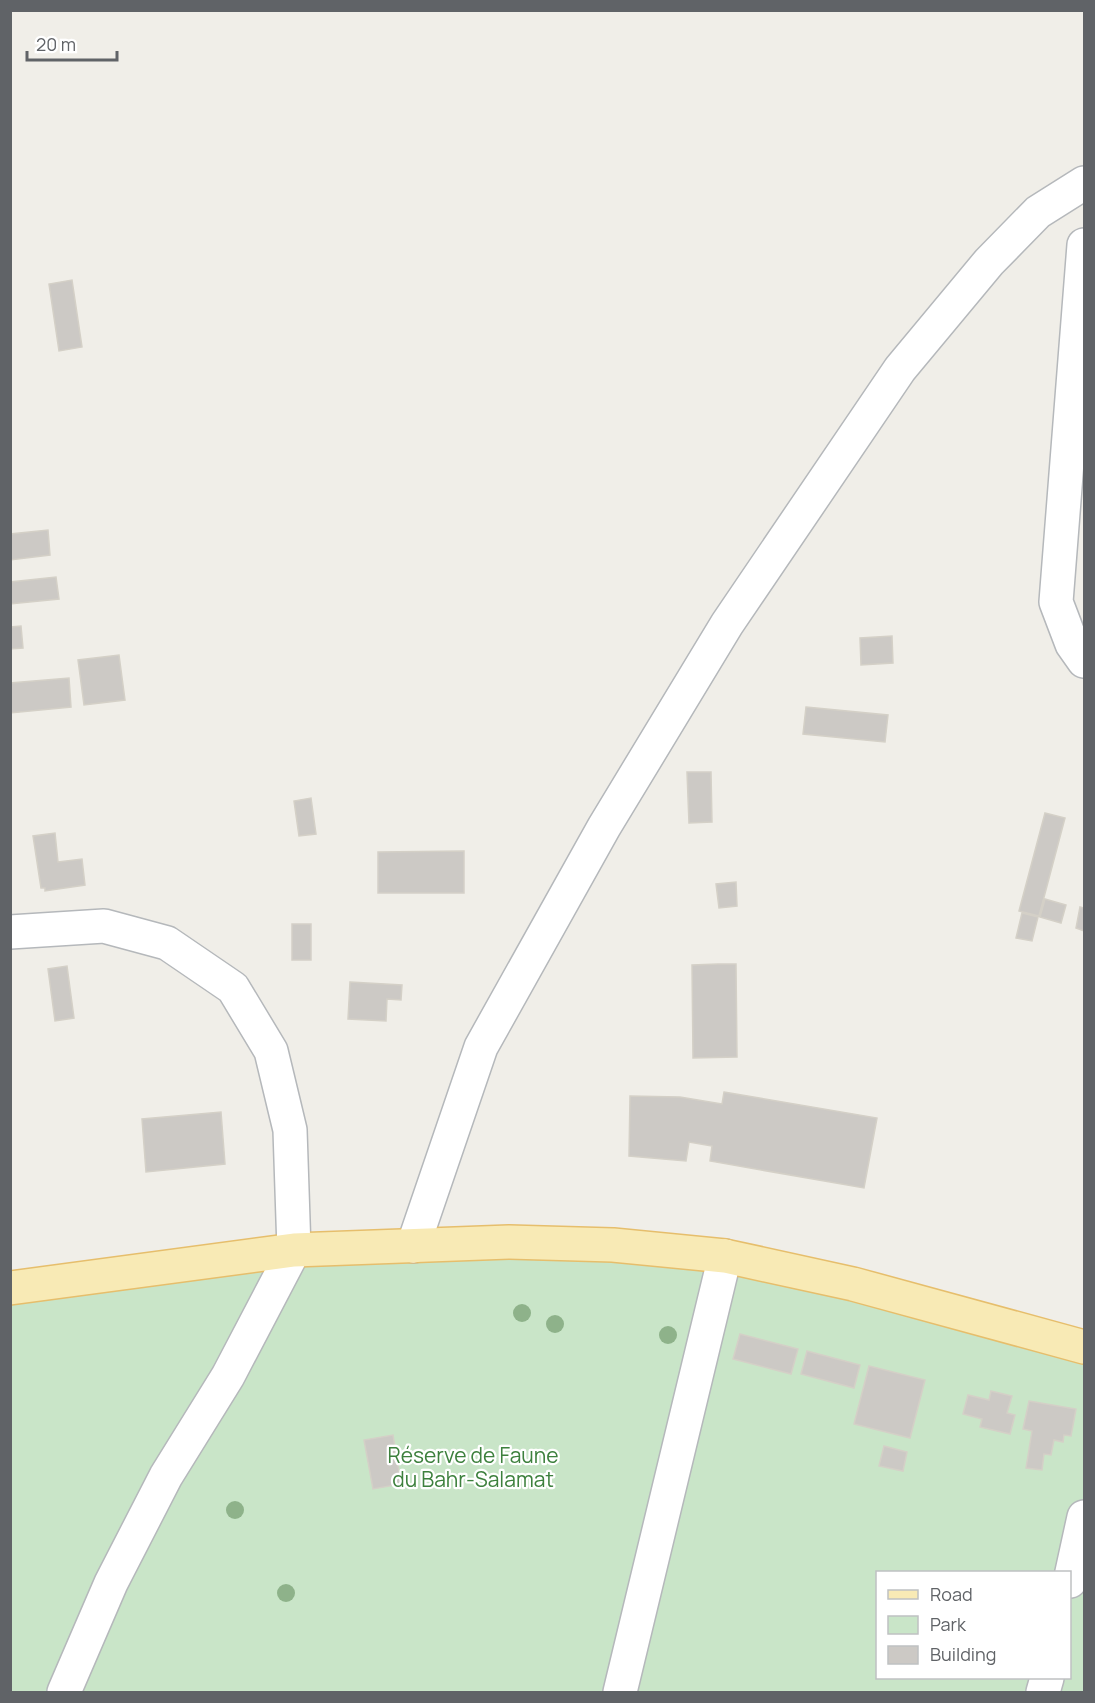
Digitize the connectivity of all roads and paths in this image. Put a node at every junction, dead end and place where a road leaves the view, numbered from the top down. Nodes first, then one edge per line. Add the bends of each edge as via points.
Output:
1 (1084, 183) edge
2 (1084, 245) edge
3 (1084, 661) edge
4 (10, 932) edge
5 (413, 1246) junction
6 (294, 1250) junction
7 (725, 1256) junction
8 (10, 1288) edge
9 (1084, 1347) edge
10 (1084, 1517) edge
11 (1071, 1576) edge
12 (64, 1692) edge
13 (620, 1692) edge

1 - 5 street via 1038,212 989,262 900,369 727,624 604,827 481,1047
2 - 3 street via 1056,602 1072,644
4 - 6 street via 104,926 167,943 233,988 271,1051 290,1130
5 - 6 main road
5 - 7 main road via 509,1242 602,1245
6 - 8 main road
6 - 12 street via 228,1376 166,1476 111,1583
7 - 9 main road via 853,1284
7 - 13 street
10 - 11 street

